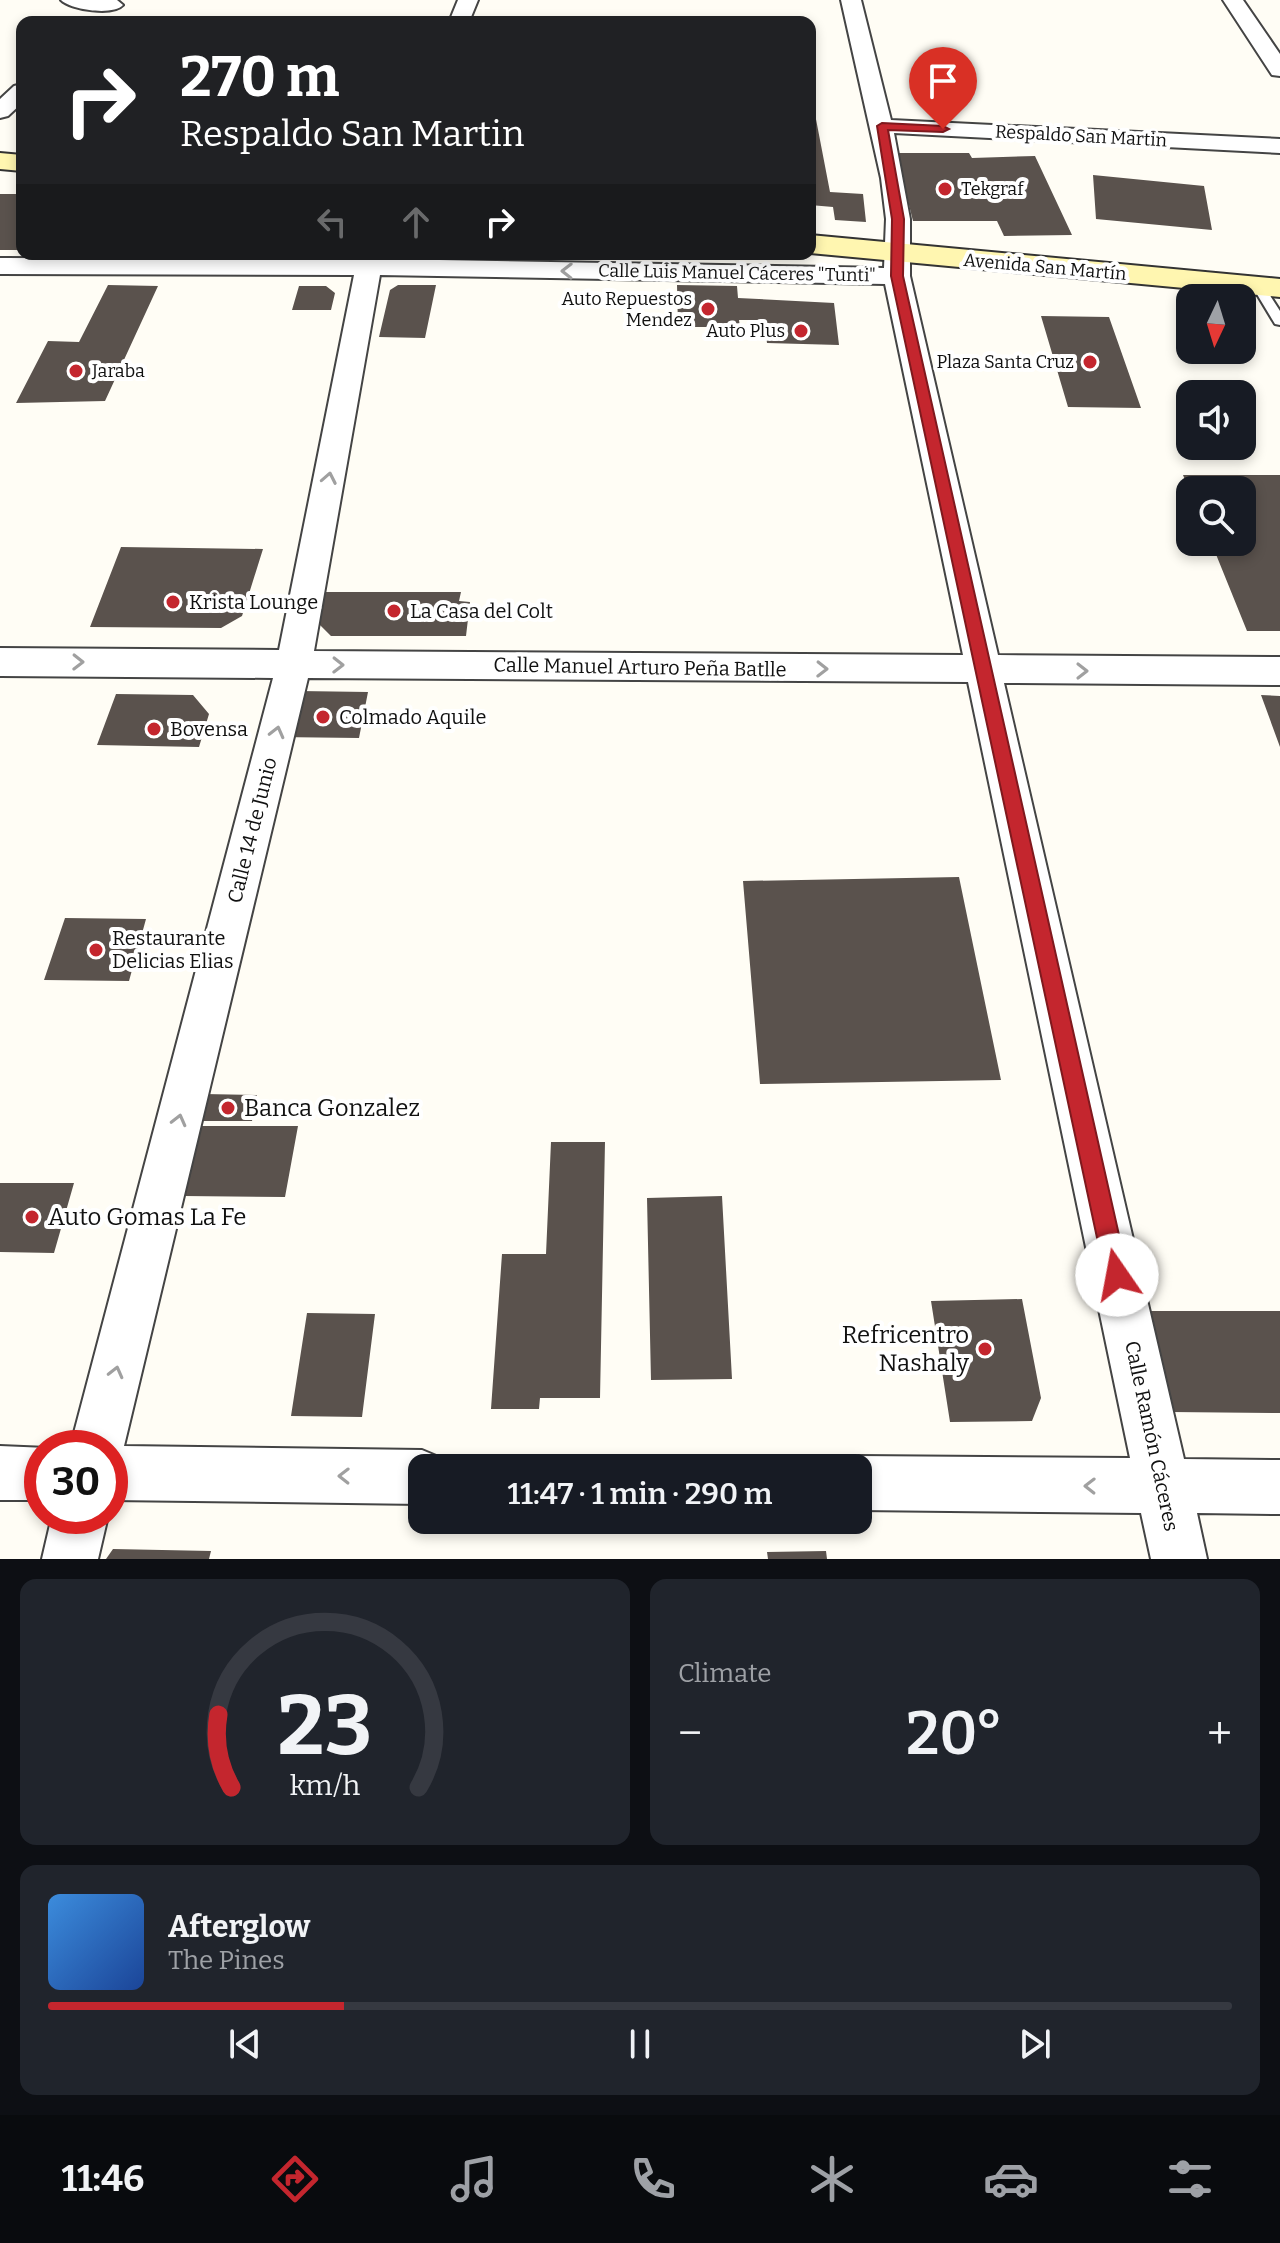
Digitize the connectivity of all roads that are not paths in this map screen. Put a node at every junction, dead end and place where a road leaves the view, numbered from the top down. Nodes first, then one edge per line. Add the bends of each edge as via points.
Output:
1 (71, 0) edge
2 (851, 0) edge
3 (1233, 0) edge
4 (116, 2) edge
5 (101, 16) edge
6 (1252, 31) junction
7 (1280, 31) edge
8 (1280, 70) edge
9 (16, 96) edge
10 (0, 111) edge
11 (882, 126) junction
12 (1280, 146) edge
13 (816, 245) edge
14 (370, 260) edge
15 (897, 264) junction
16 (0, 266) edge
17 (1269, 287) edge
18 (1280, 321) edge
19 (0, 662) edge
20 (294, 664) junction
21 (985, 670) junction
22 (1280, 671) edge
23 (102, 1430) edge
24 (0, 1473) edge
25 (24, 1473) edge
26 (128, 1473) edge
27 (408, 1477) edge
28 (872, 1483) edge
29 (1163, 1487) junction
30 (1280, 1487) edge
31 (76, 1534) edge
32 (70, 1559) edge
33 (1179, 1559) edge

1 - 4 street
2 - 11 street, Calle Ramón Cáceres
3 - 6 street
4 - 5 street
6 - 7 street
6 - 8 street
9 - 10 street
11 - 12 street, Respaldo San Martin
11 - 15 street, Calle Ramón Cáceres via 898,219
13 - 15 main road, Avenida San Martín
15 -> 14 street, Calle Luis Manuel Cáceres "Tunti"
14 - 16 street, Calle Luis Manuel Cáceres "Tunti"
20 -> 14 street, Calle 14 de Junio
15 - 17 main road, Avenida San Martín
15 - 21 street, Calle Ramón Cáceres
17 - 18 lane
19 -> 20 street, Calle Manuel Arturo Peña Batlle
20 -> 21 street, Calle Manuel Arturo Peña Batlle
23 -> 20 street, Calle 14 de Junio
21 -> 22 street, Calle Manuel Arturo Peña Batlle
21 - 29 street, Calle Ramón Cáceres
24 - 25 street
27 -> 26 street
29 -> 28 street
29 - 30 street
29 - 33 street, Calle Ramón Cáceres
31 - 32 street

